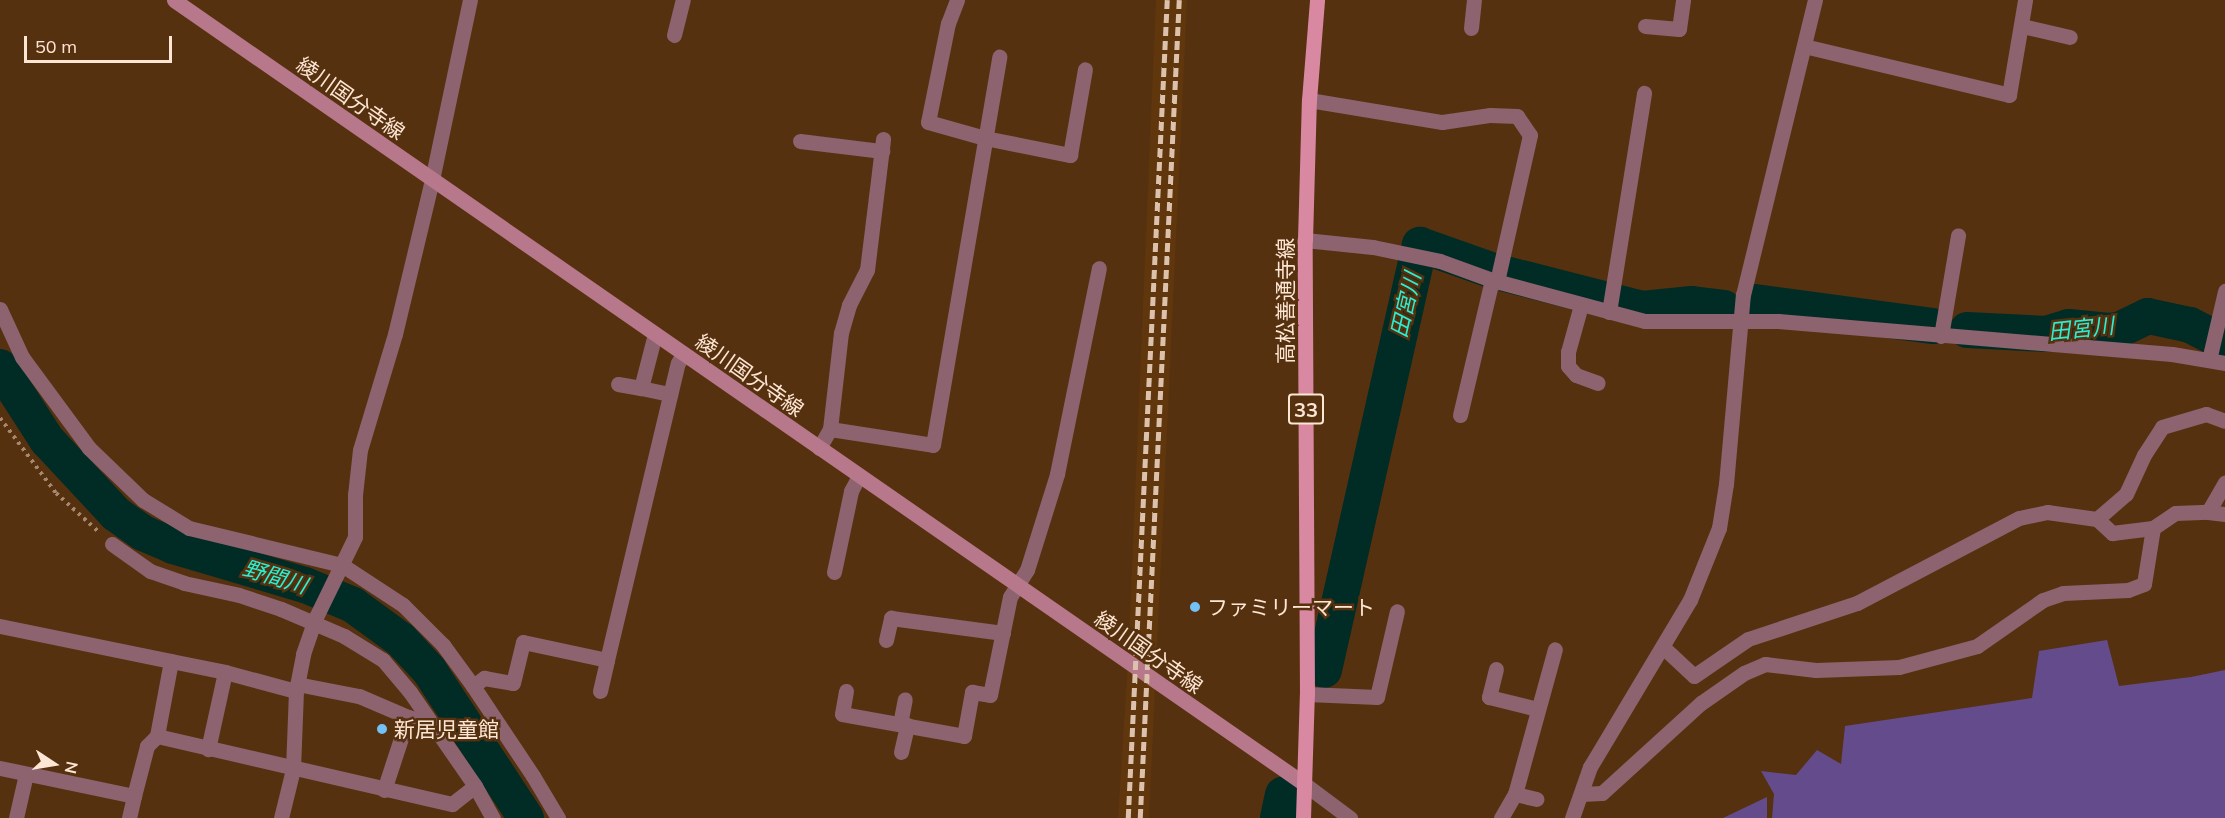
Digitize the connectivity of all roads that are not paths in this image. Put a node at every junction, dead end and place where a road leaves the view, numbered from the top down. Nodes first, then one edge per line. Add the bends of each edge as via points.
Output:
1 (174, 0) edge
2 (470, 0) edge
3 (683, 0) edge
4 (957, 0) edge
5 (1317, 0) edge
6 (1474, 0) edge
7 (1683, 0) edge
8 (1815, 0) edge
9 (2025, 0) edge
10 (1645, 26) dead end
11 (2022, 26) junction
12 (1471, 28) dead end
13 (674, 35) dead end
14 (2070, 37) dead end
15 (1804, 46) junction
16 (999, 57) dead end
17 (1085, 69) dead end
18 (1644, 93) dead end
19 (1309, 100) junction
20 (985, 138) junction
21 (800, 141) dead end
22 (432, 180) junction
23 (1958, 234) dead end
24 (1305, 240) junction
25 (1099, 268) dead end
26 (1494, 281) junction
27 (2225, 291) edge
28 (1581, 305) junction
29 (0, 309) edge
30 (1610, 312) junction
31 (1740, 320) junction
32 (655, 334) junction
33 (1941, 336) junction
34 (683, 354) junction
35 (2209, 360) junction
36 (2225, 363) edge
37 (1598, 382) dead end
38 (618, 384) dead end
39 (641, 388) junction
40 (670, 394) junction
41 (1460, 415) dead end
42 (2225, 421) edge
43 (830, 429) junction
44 (819, 448) junction
45 (859, 476) junction
46 (2225, 483) edge
47 (2208, 512) junction
48 (2225, 514) edge
49 (2097, 519) junction
50 (2153, 528) junction
51 (112, 544) road end
52 (340, 569) junction
53 (834, 572) dead end
54 (1017, 586) junction
55 (1397, 611) dead end
56 (315, 620) junction
57 (0, 626) edge
58 (1003, 633) junction
59 (886, 640) dead end
60 (1664, 648) junction
61 (1555, 649) dead end
62 (607, 660) junction
63 (171, 661) junction
64 (1496, 669) dead end
65 (225, 672) junction
66 (473, 686) junction
67 (297, 688) junction
68 (846, 691) dead end
69 (600, 692) dead end
70 (1307, 694) junction
71 (905, 699) dead end
72 (1537, 709) junction
73 (408, 717) junction
74 (431, 723) junction
75 (904, 725) junction
76 (157, 736) junction
77 (208, 748) junction
78 (902, 752) dead end
79 (0, 768) edge
80 (293, 769) junction
81 (26, 774) junction
82 (1303, 783) junction
83 (475, 786) junction
84 (384, 790) junction
85 (1515, 794) junction
86 (1581, 794) junction
87 (134, 796) junction
88 (1536, 799) dead end
89 (16, 818) edge
90 (129, 818) edge
91 (281, 818) edge
92 (493, 818) edge
93 (558, 818) edge
94 (1302, 818) edge
95 (1350, 818) edge
96 (1501, 818) edge
97 (1572, 818) edge

1 - 22 main road, 綾川国分寺線
2 - 22 street
3 - 13 street
4 - 20 street via 948,23 928,122
5 - 19 main road, 高松善通寺線 / 33
6 - 12 street
7 - 10 street via 1680,29
8 - 15 street
9 - 11 street
11 - 14 street
11 - 15 street via 2009,95
15 - 31 street
16 - 20 street
17 - 20 street via 1070,155
18 - 30 street
19 - 24 main road, 高松善通寺線 / 33
19 - 26 street via 1442,122 1490,115 1517,116 1530,135 1501,266
20 - 43 street via 933,445
21 - 43 street via 882,145 867,270 849,304 841,333
22 - 32 main road, 綾川国分寺線
22 - 52 street via 395,334 360,450 354,495 355,537
23 - 33 street
24 - 26 street via 1417,256
24 - 70 main road, 高松善通寺線 / 33
25 - 54 street via 1057,474 1027,570
26 - 28 street
26 - 41 street
27 - 35 street
28 - 30 street
28 - 37 street via 1568,366 1576,375
29 - 52 street via 22,357 89,448 143,500 189,528
30 - 31 street via 1645,321
31 - 33 street
31 - 60 street via 1719,528 1690,600
32 - 34 main road, 綾川国分寺線
32 - 39 street
33 - 35 street
34 - 40 street
34 - 44 main road, 綾川国分寺線
35 - 36 street
38 - 39 street
39 - 40 street
40 - 62 street
42 - 49 street via 2206,414 2162,427 2126,494
43 - 44 street
44 - 45 main road, 綾川国分寺線
45 - 53 street via 851,491
45 - 54 main road, 綾川国分寺線
46 - 47 street
47 - 48 street
47 - 50 street via 2175,513
49 - 50 street via 2112,533
49 - 60 street via 2047,512 2019,518 1857,603 1749,639 1694,676
50 - 86 street via 2144,584 2128,590 2063,593 2043,600 1977,646 1899,667 1816,670 1765,664 1744,673 1701,704 1602,793
51 - 56 street via 150,571
52 - 56 street
52 - 66 street via 403,605 443,645
54 - 58 street via 1010,597
54 - 82 main road, 綾川国分寺線
55 - 70 street via 1377,697
56 - 67 street
56 - 74 street via 383,660
57 - 63 street
58 - 59 street via 891,618
58 - 75 street via 990,695 972,692 964,736
60 - 86 street via 1590,767
61 - 72 street
62 - 66 street via 523,642 513,683 484,678
62 - 69 street
63 - 65 street
63 - 76 street
64 - 72 street via 1489,697
65 - 67 street
65 - 77 street
66 - 93 street
67 - 73 street via 360,696
67 - 80 street
68 - 75 street via 842,714
70 - 82 main road, 高松善通寺線 / 33
71 - 75 street
72 - 85 street
73 - 74 street
73 - 84 street
74 - 83 street
75 - 78 street
76 - 77 street
76 - 87 street via 147,746
77 - 80 street
79 - 81 street
80 - 84 street
80 - 91 street
81 - 87 street
81 - 89 street
82 - 94 main road, 高松善通寺線 / 33
82 - 95 street
83 - 84 street via 452,804
83 - 92 street
85 - 88 street
85 - 96 street
86 - 97 street
87 - 90 street

